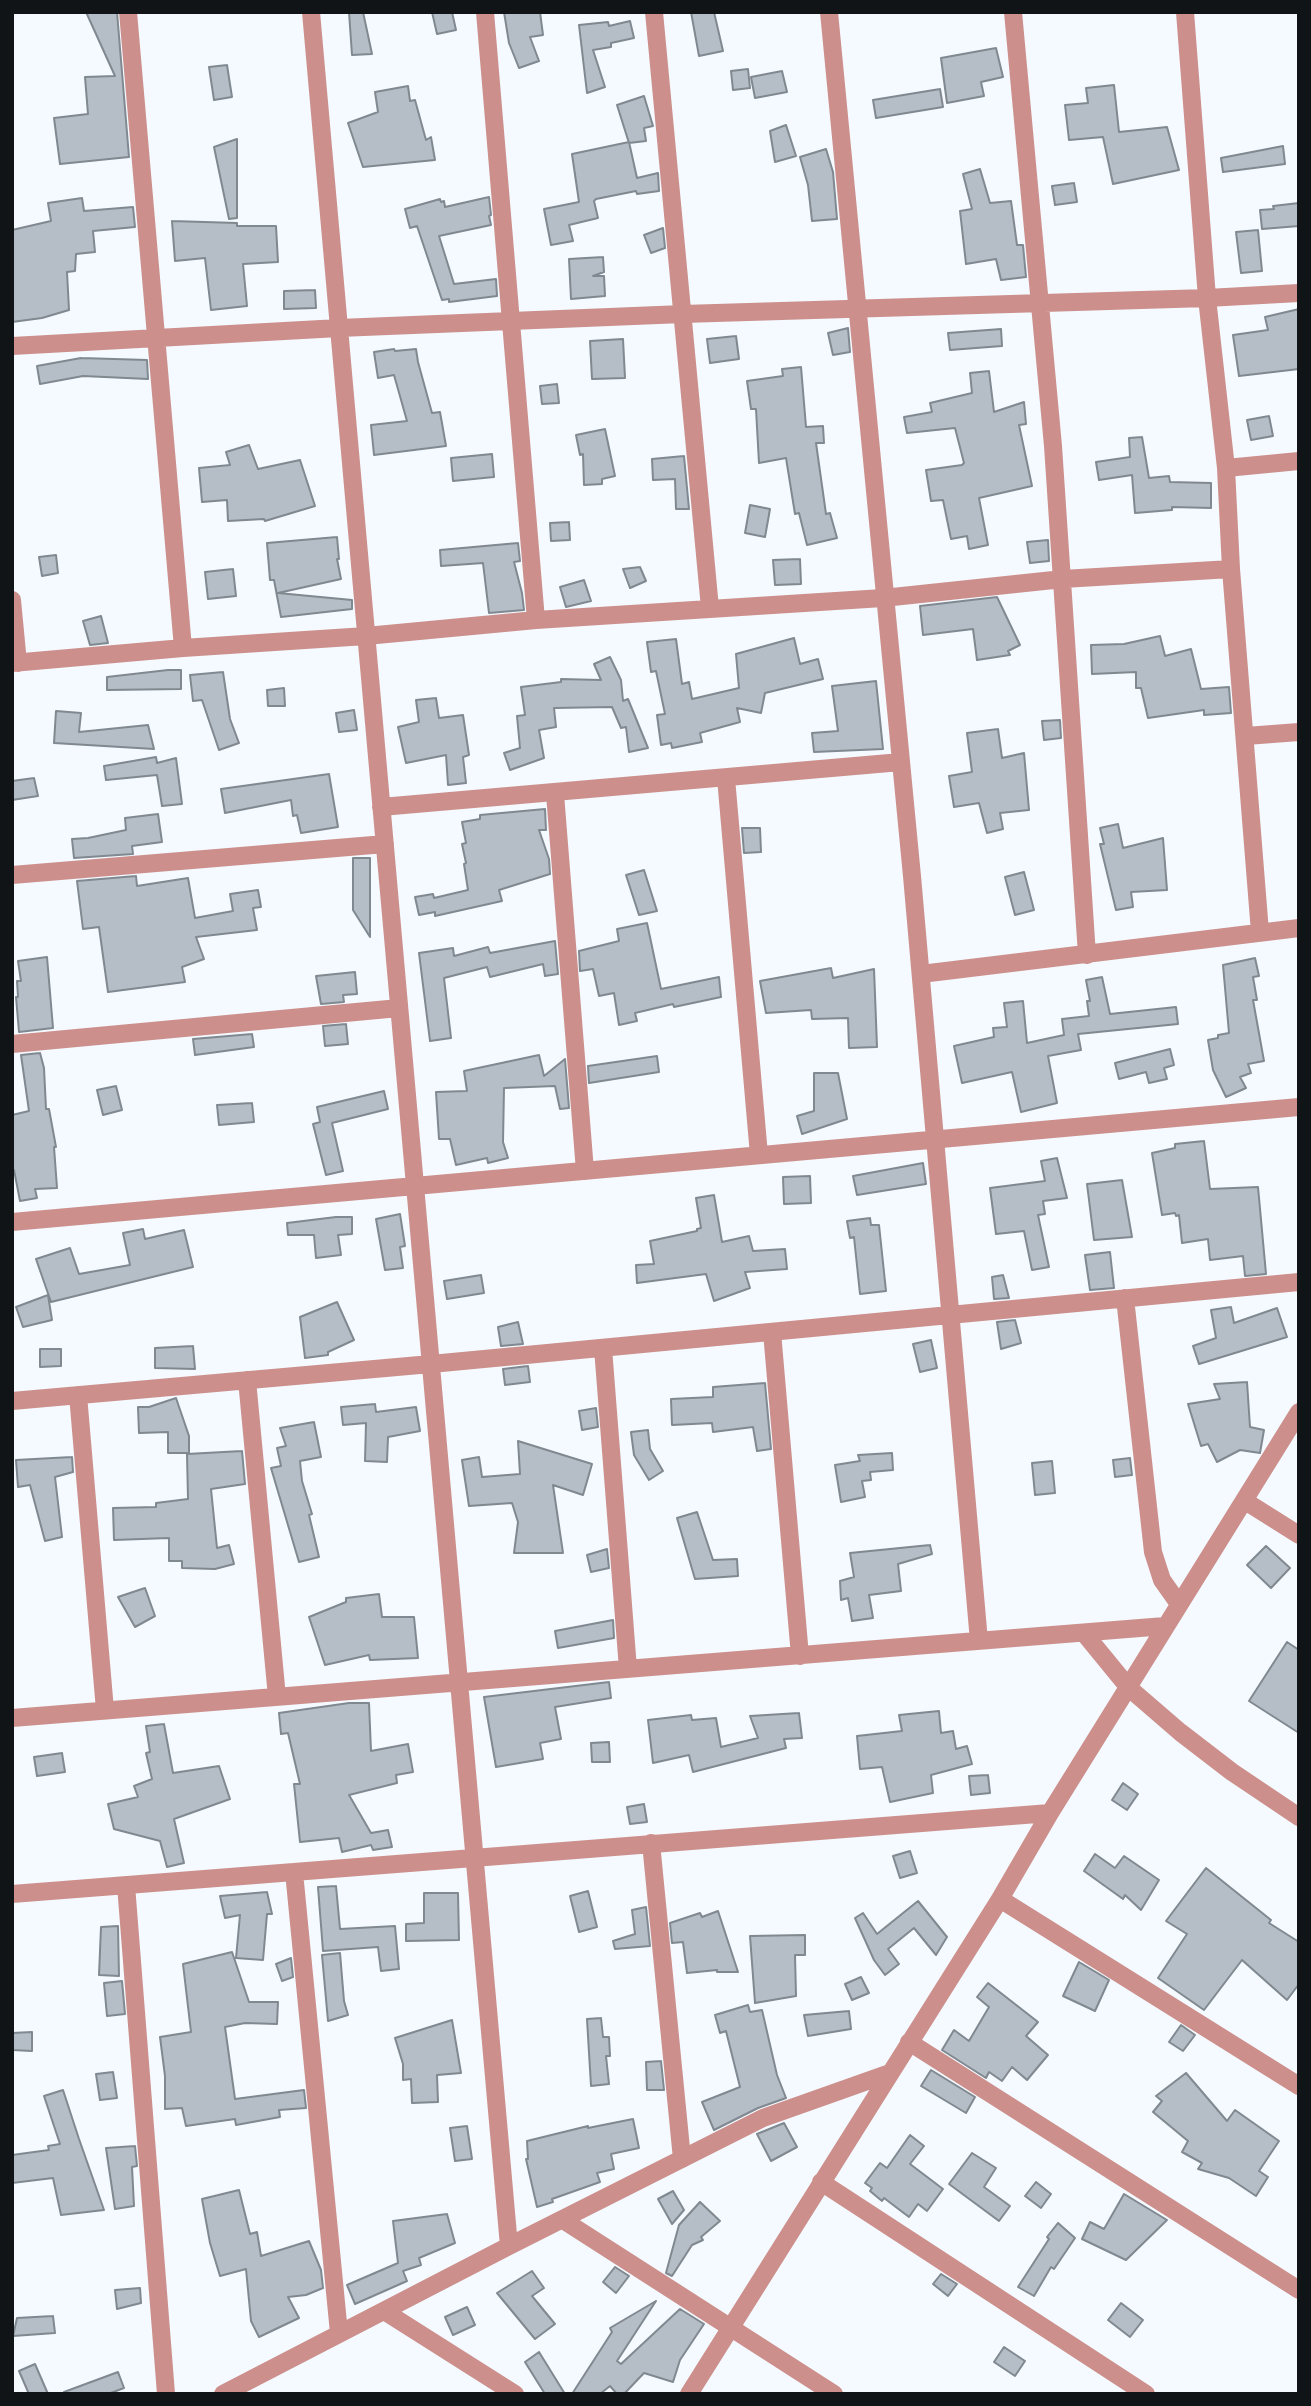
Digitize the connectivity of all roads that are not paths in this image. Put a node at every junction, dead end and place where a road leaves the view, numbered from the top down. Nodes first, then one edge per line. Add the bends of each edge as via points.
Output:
1 (128, 12) edge
2 (311, 12) edge
3 (485, 12) edge
4 (654, 12) edge
5 (829, 12) edge
6 (1013, 12) edge
7 (1185, 12) edge
8 (1299, 293) edge
9 (1207, 298) junction
10 (1041, 302) junction
11 (857, 309) junction
12 (683, 314) junction
13 (513, 321) junction
14 (339, 328) junction
15 (155, 340) junction
16 (12, 346) edge
17 (1299, 461) edge
18 (1226, 468) junction
19 (1231, 569) junction
20 (1063, 579) junction
21 (883, 598) junction
22 (12, 600) edge
23 (710, 608) junction
24 (537, 620) junction
25 (366, 636) junction
26 (183, 648) junction
27 (15, 663) edge
28 (1299, 732) edge
29 (1245, 736) junction
30 (901, 762) junction
31 (726, 778) junction
32 (555, 794) junction
33 (381, 807) junction
34 (385, 844) junction
35 (12, 875) edge
36 (1299, 928) edge
37 (1260, 932) junction
38 (1087, 955) junction
39 (921, 974) junction
40 (399, 1008) junction
41 (12, 1044) edge
42 (1299, 1107) edge
43 (934, 1139) junction
44 (759, 1155) junction
45 (585, 1171) junction
46 (415, 1186) junction
47 (12, 1222) edge
48 (1299, 1282) edge
49 (1125, 1298) junction
50 (950, 1315) junction
51 (772, 1332) junction
52 (603, 1348) junction
53 (430, 1364) junction
54 (247, 1380) junction
55 (78, 1395) junction
56 (12, 1401) edge
57 (1299, 1412) edge
58 (1245, 1501) junction
59 (1299, 1535) edge
60 (1180, 1604) junction
61 (1165, 1626) junction
62 (1084, 1633) junction
63 (979, 1641) junction
64 (800, 1656) junction
65 (628, 1669) junction
66 (459, 1683) junction
67 (1129, 1688) junction
68 (277, 1697) junction
69 (105, 1710) junction
70 (12, 1718) edge
71 (1050, 1813) junction
72 (1299, 1817) edge
73 (651, 1843) junction
74 (474, 1857) junction
75 (293, 1872) junction
76 (125, 1885) junction
77 (12, 1894) edge
78 (1000, 1899) junction
79 (909, 2042) junction
80 (890, 2073) junction
81 (1299, 2086) edge
82 (682, 2159) junction
83 (821, 2182) junction
84 (563, 2220) junction
85 (509, 2246) junction
86 (1299, 2290) edge
87 (384, 2311) junction
88 (731, 2328) junction
89 (339, 2333) junction
90 (166, 2394) edge
91 (223, 2394) edge
92 (515, 2394) edge
93 (689, 2394) edge
94 (834, 2394) edge
95 (1146, 2394) edge

1 - 15 street
2 - 14 street
3 - 13 street
4 - 12 street
5 - 11 street
6 - 10 street
7 - 9 street
8 - 9 street
9 - 10 street
9 - 18 street
10 - 11 street
10 - 20 street
11 - 12 street
11 - 21 street
12 - 13 street
12 - 23 street
13 - 14 street
13 - 24 street
14 - 15 street
14 - 25 street
15 - 16 street
15 - 26 street
17 - 18 street
18 - 19 street
19 - 20 street
19 - 29 street
20 - 21 street
20 - 38 street
21 - 23 street
21 - 30 street
22 - 27 street
23 - 24 street
24 - 25 street
25 - 26 street
25 - 33 street
26 - 27 street
28 - 29 street
29 - 37 street
30 - 31 street
30 - 39 street
31 - 32 street
31 - 44 street
32 - 33 street
32 - 45 street
33 - 34 street
34 - 35 street
34 - 40 street
36 - 37 street
37 - 38 street
38 - 39 street
39 - 43 street
40 - 41 street
40 - 46 street
42 - 43 street
43 - 44 street
43 - 50 street
44 - 45 street
45 - 46 street
46 - 47 street
46 - 53 street
48 - 49 street
49 - 50 street
49 - 60 street via 1153,1552 1162,1580
50 - 51 street
50 - 63 street
51 - 52 street
51 - 64 street
52 - 53 street
52 - 65 street
53 - 54 street
53 - 66 street
54 - 55 street
54 - 68 street
55 - 56 street
55 - 69 street
57 - 58 street
58 - 59 street
58 - 60 street
60 - 61 street
61 - 62 street
61 - 67 street
62 - 63 street
62 - 67 street
63 - 64 street
64 - 65 street
65 - 66 street
66 - 68 street
66 - 74 street
67 - 71 street
67 - 72 street via 1221,1764
68 - 69 street
69 - 70 street
71 - 73 street
71 - 78 street
73 - 74 street
73 - 82 street
74 - 75 street
74 - 85 street
75 - 76 street
75 - 89 street
76 - 77 street
76 - 90 street
78 - 79 street
78 - 81 street
79 - 80 street
79 - 86 street
80 - 82 street via 763,2118
80 - 83 street
82 - 84 street
83 - 88 street
83 - 95 street
84 - 85 street
84 - 88 street
85 - 87 street
87 - 89 street
87 - 92 street
88 - 93 street
88 - 94 street
89 - 91 street

